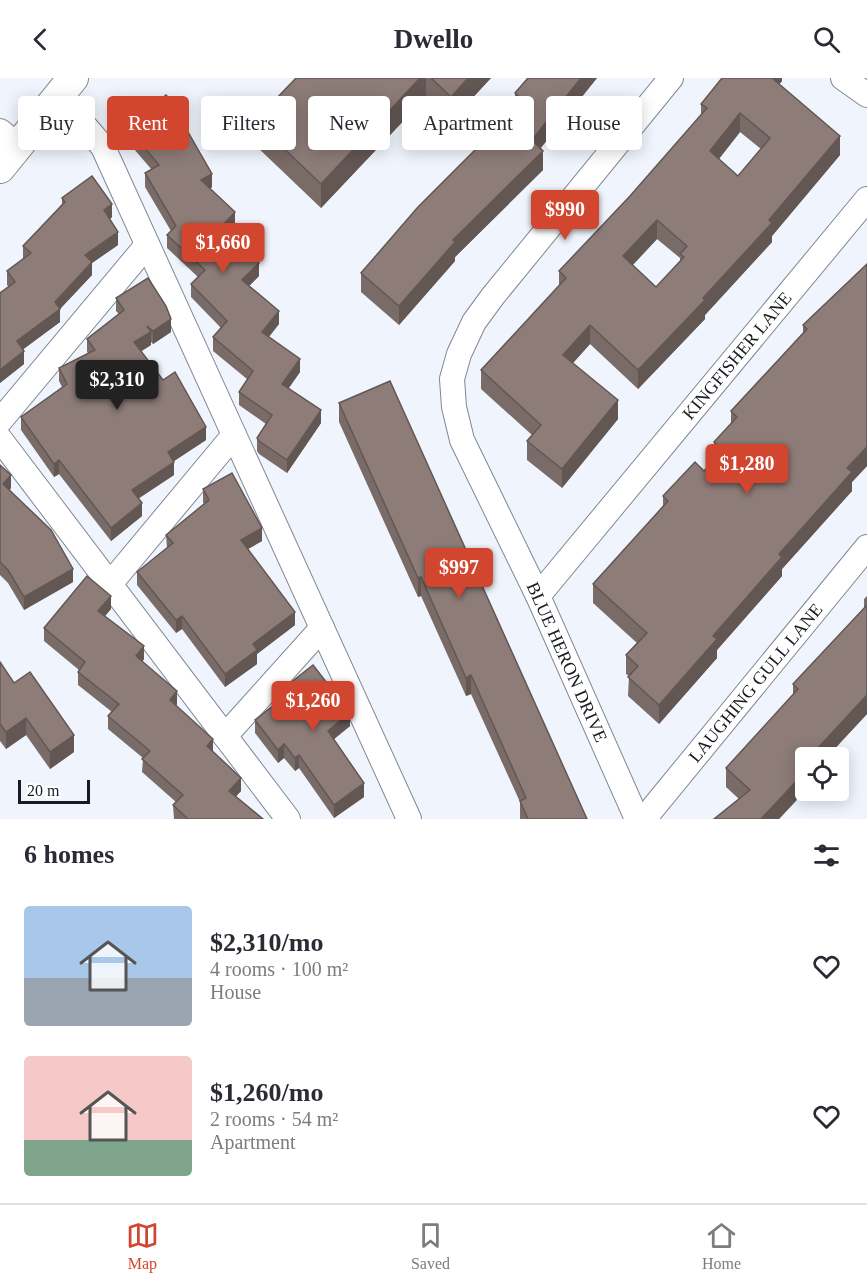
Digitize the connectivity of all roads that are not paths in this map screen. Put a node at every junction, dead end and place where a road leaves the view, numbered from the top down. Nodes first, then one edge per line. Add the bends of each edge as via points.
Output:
1 (671, 78) edge
2 (843, 78) edge
3 (66, 87) edge
4 (867, 95) edge
5 (6, 148) edge
6 (867, 199) edge
7 (147, 245) junction
8 (0, 421) edge
9 (234, 435) junction
10 (0, 438) edge
11 (867, 547) edge
12 (110, 584) junction
13 (538, 596) junction
14 (322, 628) junction
15 (225, 736) junction
16 (288, 819) edge
17 (409, 819) edge
18 (637, 819) edge
19 (644, 819) edge

1 - 13 street, BLUE HERON DRIVE via 474,322 452,379 462,440
2 - 4 street
3 - 5 main road
3 - 7 street via 103,147
6 - 13 street, KINGFISHER LANE
7 - 8 street
7 - 9 street
9 - 12 street
9 - 14 street
10 - 12 street
11 - 19 street, LAUGHING GULL LANE
12 - 15 street
13 - 18 street, BLUE HERON DRIVE
14 - 15 street
14 - 17 street
15 - 16 street

